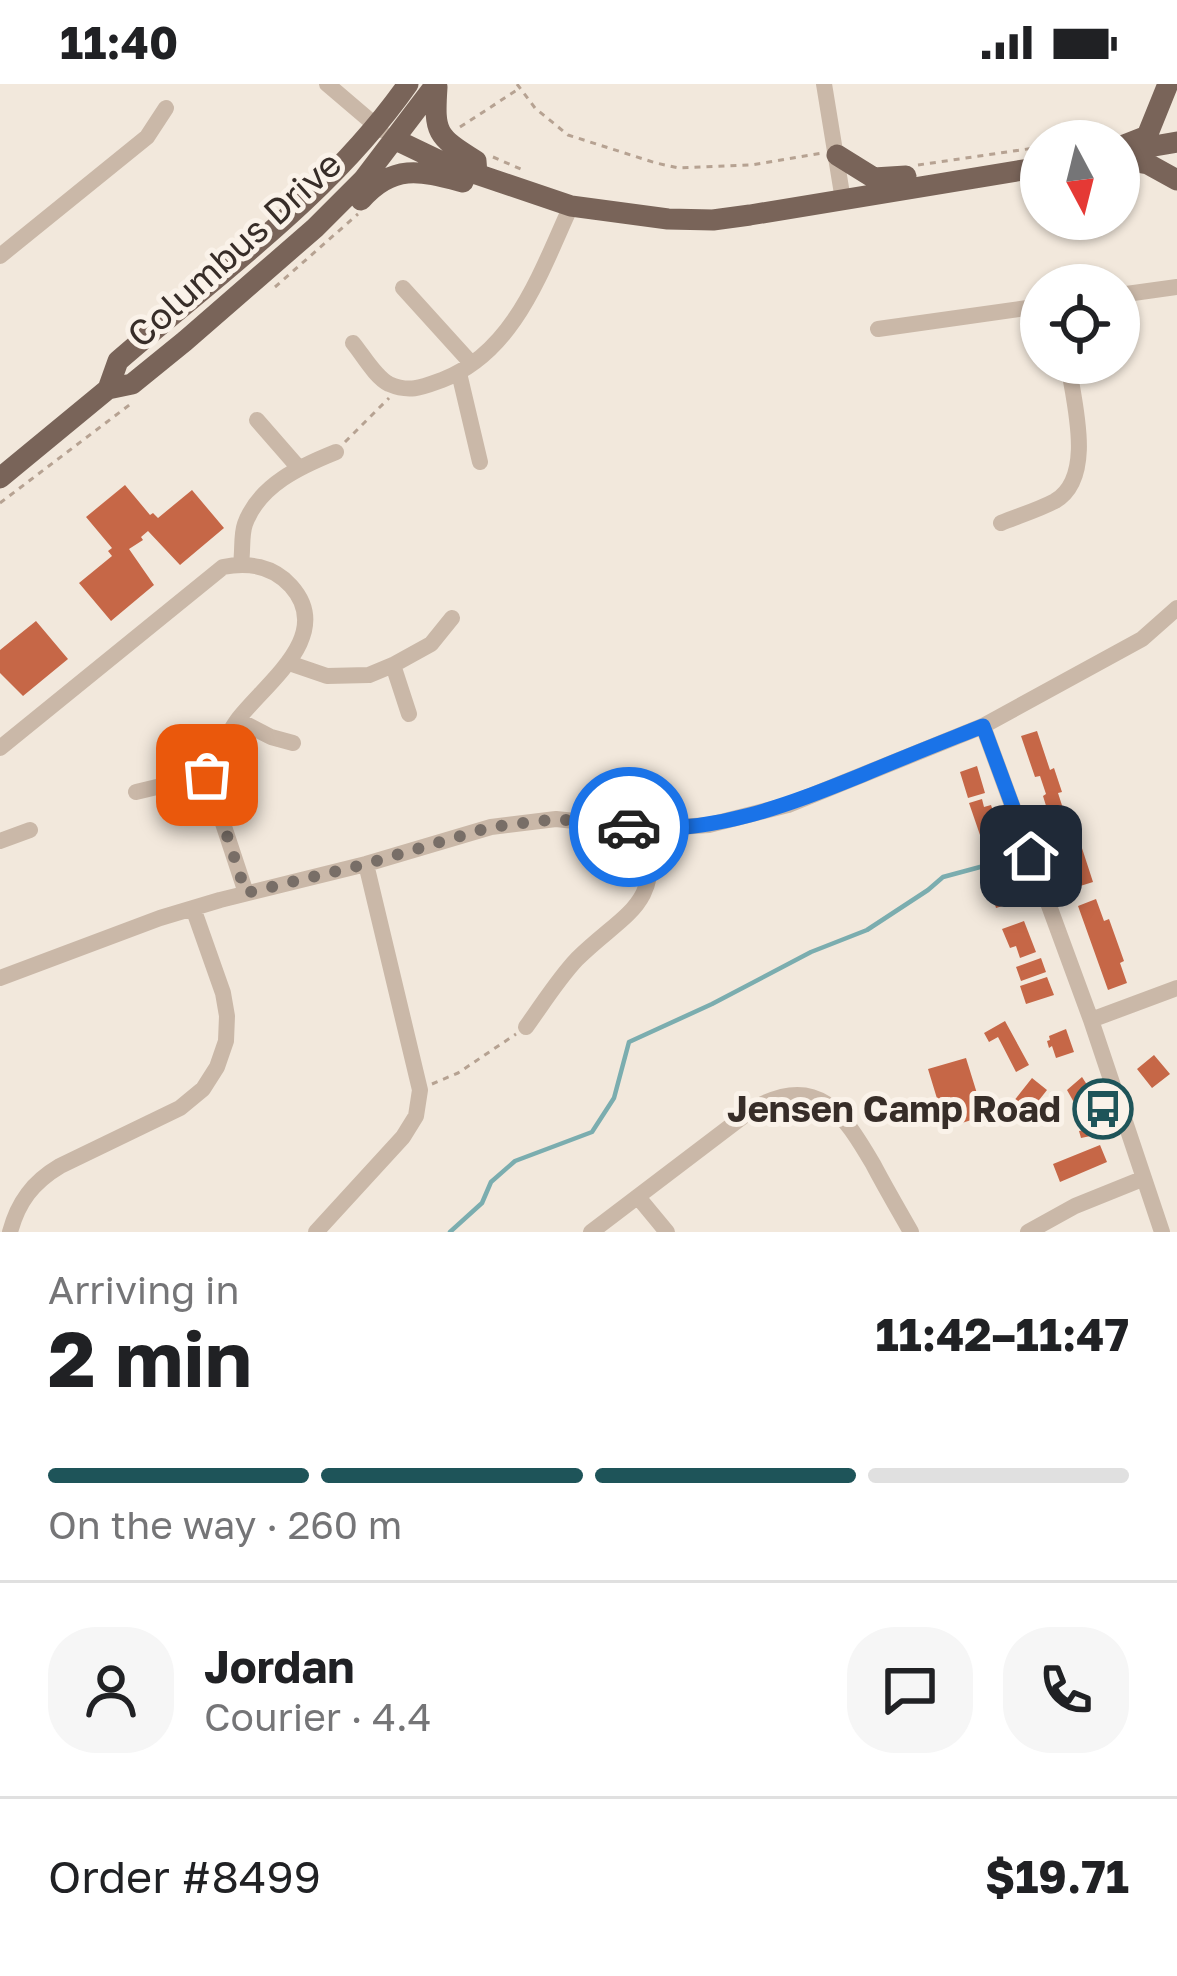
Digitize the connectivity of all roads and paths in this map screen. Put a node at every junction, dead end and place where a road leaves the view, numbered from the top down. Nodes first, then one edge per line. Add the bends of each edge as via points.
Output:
1 (327, 84) edge
2 (408, 84) edge
3 (436, 84) edge
4 (824, 84) edge
5 (1168, 84) edge
6 (518, 87) edge
7 (166, 108) dead end
8 (376, 126) junction
9 (449, 131) dead end
10 (396, 140) junction
11 (1140, 140) edge
12 (1177, 142) edge
13 (1140, 148) edge
14 (1020, 150) edge
15 (481, 151) dead end
16 (836, 153) junction
17 (1020, 159) edge
18 (1140, 161) edge
19 (899, 168) dead end
20 (1020, 170) edge
21 (477, 175) junction
22 (539, 178) dead end
23 (1177, 180) edge
24 (514, 187) junction
25 (843, 200) junction
26 (571, 206) junction
27 (303, 239) junction
28 (0, 256) edge
29 (1177, 287) edge
30 (403, 288) dead end
31 (1140, 292) edge
32 (1020, 309) edge
33 (878, 328) dead end
34 (352, 343) dead end
35 (465, 368) junction
36 (1071, 384) edge
37 (108, 389) junction
38 (413, 391) junction
39 (256, 420) dead end
40 (336, 452) joint
41 (480, 462) dead end
42 (298, 467) junction
43 (0, 478) edge
44 (1000, 523) dead end
45 (242, 563) junction
46 (1177, 608) edge
47 (452, 617) dead end
48 (289, 663) junction
49 (393, 665) junction
50 (409, 714) dead end
51 (238, 720) junction
52 (983, 726) junction
53 (293, 742) dead end
54 (0, 748) edge
55 (207, 775) junction
56 (136, 792) dead end
57 (649, 829) junction
58 (30, 830) dead end
59 (0, 842) edge
60 (366, 864) junction
61 (246, 893) junction
62 (193, 908) junction
63 (2, 972) edge
64 (1177, 988) edge
65 (1091, 1020) junction
66 (526, 1027) joint
67 (420, 1090) junction
68 (1142, 1179) junction
69 (638, 1197) junction
70 (10, 1232) edge
71 (316, 1232) edge
72 (591, 1232) edge
73 (667, 1232) edge
74 (911, 1232) edge
75 (1028, 1232) edge
76 (1162, 1232) edge

1 - 8 street
2 - 8 main road, Columbus Drive
3 - 10 main road, Columbus Drive
3 - 21 main road via 438,131 476,161
4 - 16 street
5 - 11 main road
6 - 9 path
6 - 16 path via 568,135 679,168
7 - 28 street via 146,137
8 - 10 street
8 - 37 main road, Columbus Drive via 319,189 118,362
10 - 21 main road
10 - 27 main road, Columbus Drive
12 - 13 main road
14 - 19 path
15 - 22 path
16 - 17 main road via 878,179
16 - 25 street
18 - 23 main road
20 - 25 main road
21 - 24 main road
24 - 26 main road
24 - 27 main road via 393,175 324,235
25 - 26 main road via 713,220
26 - 35 street via 516,319
27 - 37 main road, Columbus Drive via 132,384
29 - 31 street
30 - 35 street
32 - 33 street
34 - 38 street via 385,382
35 - 38 street
35 - 41 street
36 - 44 street via 1075,475 1059,499
37 - 43 main road, Columbus Drive
38 - 40 path via 389,398
39 - 42 street
40 - 42 street
42 - 45 street via 266,492 245,524
45 - 48 street via 267,568 297,593 304,633
45 - 54 street via 223,567
46 - 52 street via 1142,639
47 - 49 street via 430,644
48 - 49 street via 327,676
48 - 51 street
49 - 50 street
51 - 53 street
51 - 55 street
52 - 57 street via 788,805
52 - 65 street
55 - 56 street
55 - 61 street
57 - 60 street via 556,819 513,824
57 - 66 street via 648,886 574,962
58 - 59 street
60 - 61 street
60 - 67 street
61 - 62 street
62 - 63 street
62 - 70 street via 227,1016 217,1067 180,1108 41,1178
64 - 65 street
65 - 68 street
66 - 67 path
67 - 71 street via 403,1137
68 - 75 street
68 - 76 street
69 - 72 street
69 - 73 street
69 - 74 street via 753,1109 801,1096 845,1118

